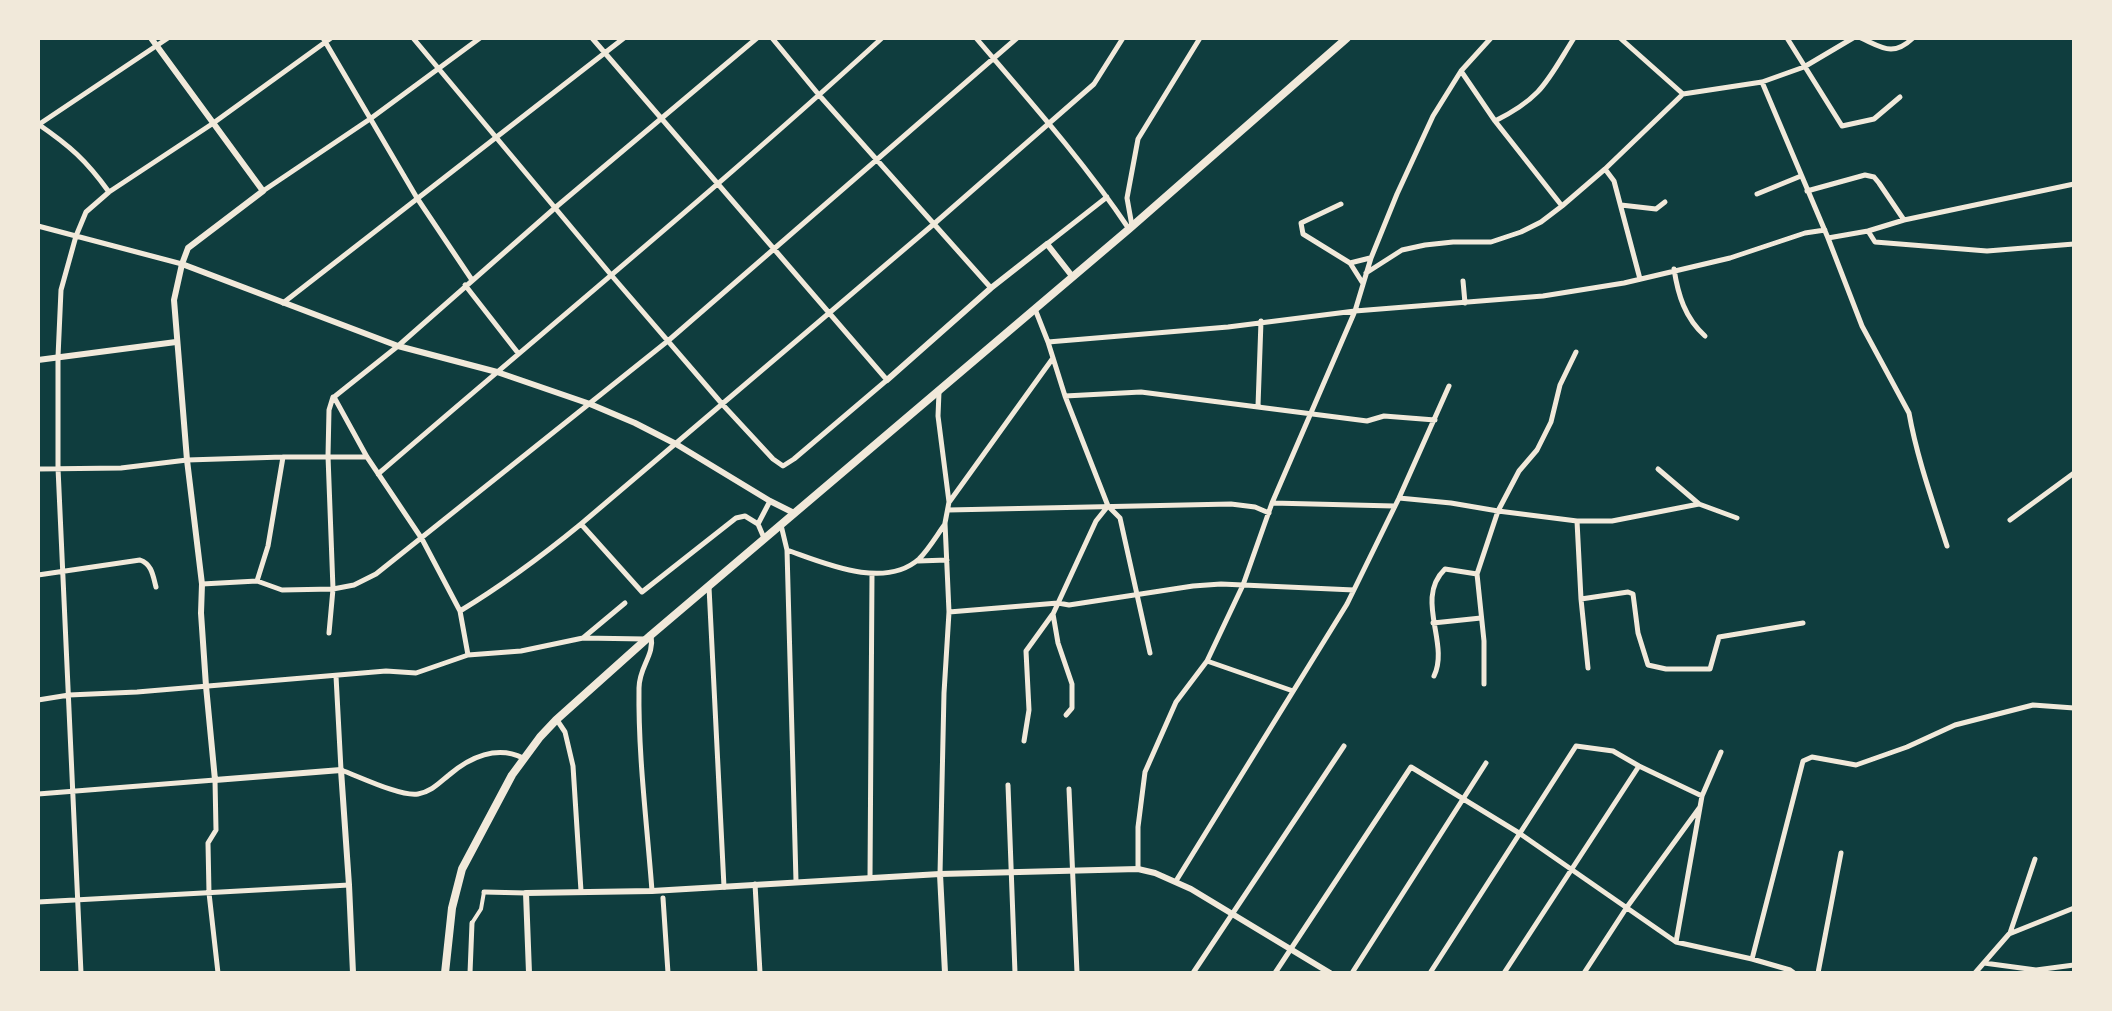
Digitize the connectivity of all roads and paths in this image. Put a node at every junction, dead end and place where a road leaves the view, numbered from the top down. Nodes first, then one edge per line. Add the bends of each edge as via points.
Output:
1 (151, 38) edge
2 (168, 38) edge
3 (413, 38) edge
4 (480, 38) edge
5 (592, 38) edge
6 (624, 38) edge
7 (757, 38) edge
8 (772, 38) edge
9 (882, 38) edge
10 (976, 38) edge
11 (1017, 38) edge
12 (1123, 38) edge
13 (1200, 38) edge
14 (1347, 38) edge
15 (1491, 38) edge
16 (1574, 38) edge
17 (1620, 38) edge
18 (1787, 38) edge
19 (1853, 38) edge
20 (1861, 38) edge
21 (1913, 38) edge
22 (326, 39) edge
23 (157, 46) junction
24 (604, 52) junction
25 (994, 58) junction
26 (1804, 67) junction
27 (439, 68) junction
28 (1461, 71) junction
29 (1762, 82) junction
30 (1683, 94) junction
31 (819, 95) junction
32 (1900, 97) dead end
33 (370, 119) junction
34 (661, 119) junction
35 (1495, 121) junction
36 (1049, 123) junction
37 (38, 124) edge
38 (212, 124) junction
39 (496, 136) junction
40 (876, 159) junction
41 (1605, 169) junction
42 (1801, 176) junction
43 (2074, 184) edge
44 (717, 185) junction
45 (263, 191) junction
46 (1807, 191) junction
47 (109, 192) junction
48 (1757, 194) dead end
49 (1107, 197) junction
50 (417, 198) junction
51 (1665, 202) dead end
52 (1341, 204) dead end
53 (1621, 205) junction
54 (1562, 206) junction
55 (556, 207) junction
56 (1904, 220) junction
57 (935, 223) junction
58 (38, 226) edge
59 (1131, 228) junction
60 (1825, 230) junction
61 (1868, 231) junction
62 (76, 236) junction
63 (1828, 238) junction
64 (1047, 244) junction
65 (2074, 244) edge
66 (773, 250) junction
67 (1371, 258) junction
68 (1350, 263) junction
69 (182, 264) junction
70 (1674, 269) junction
71 (1365, 274) junction
72 (612, 276) junction
73 (1072, 276) junction
74 (1640, 279) junction
75 (472, 280) junction
76 (1463, 281) dead end
77 (1362, 283) junction
78 (465, 285) junction
79 (991, 288) junction
80 (283, 303) junction
81 (1465, 303) junction
82 (1035, 309) junction
83 (1355, 311) junction
84 (828, 313) junction
85 (1261, 321) junction
86 (1705, 336) dead end
87 (669, 340) junction
88 (176, 342) junction
89 (1048, 342) junction
90 (398, 346) junction
91 (1576, 352) dead end
92 (518, 353) junction
93 (58, 357) junction
94 (1053, 358) junction
95 (38, 360) edge
96 (497, 372) junction
97 (887, 380) junction
98 (1449, 386) dead end
99 (940, 390) junction
100 (1065, 396) junction
101 (334, 397) junction
102 (590, 404) junction
103 (723, 405) junction
104 (1258, 406) junction
105 (1310, 415) junction
106 (1435, 420) junction
107 (676, 444) junction
108 (328, 456) junction
109 (283, 457) junction
110 (367, 457) junction
111 (187, 460) junction
112 (58, 468) junction
113 (38, 469) edge
114 (1658, 469) dead end
115 (2074, 473) edge
116 (378, 474) junction
117 (1399, 498) junction
118 (770, 501) junction
119 (949, 502) junction
120 (1272, 503) junction
121 (1699, 504) junction
122 (1108, 506) junction
123 (1394, 506) junction
124 (948, 510) junction
125 (1498, 511) junction
126 (794, 513) junction
127 (1269, 513) junction
128 (1737, 518) dead end
129 (2010, 520) dead end
130 (1577, 521) junction
131 (945, 523) junction
132 (581, 524) junction
133 (758, 524) junction
134 (781, 525) junction
135 (422, 539) junction
136 (764, 539) junction
137 (1947, 546) dead end
138 (787, 550) junction
139 (947, 560) junction
140 (917, 561) junction
141 (61, 572) junction
142 (872, 574) junction
143 (1477, 574) junction
144 (38, 575) edge
145 (257, 581) junction
146 (202, 584) junction
147 (1243, 585) junction
148 (709, 586) junction
149 (156, 587) dead end
150 (333, 589) junction
151 (1354, 590) junction
152 (1136, 596) junction
153 (1581, 599) junction
154 (625, 603) dead end
155 (1058, 603) junction
156 (460, 611) junction
157 (949, 612) junction
158 (1053, 614) junction
159 (1481, 618) junction
160 (1433, 623) junction
161 (1803, 623) dead end
162 (329, 633) dead end
163 (648, 637) junction
164 (583, 638) junction
165 (1150, 653) dead end
166 (468, 655) junction
167 (1207, 661) junction
168 (1588, 668) dead end
169 (336, 676) junction
170 (1434, 676) dead end
171 (1484, 684) dead end
172 (206, 686) junction
173 (1293, 691) junction
174 (69, 695) junction
175 (38, 700) edge
176 (2074, 708) edge
177 (1066, 715) dead end
178 (556, 720) junction
179 (1024, 741) dead end
180 (1344, 746) dead end
181 (1721, 752) dead end
182 (523, 758) junction
183 (1486, 763) dead end
184 (1639, 766) junction
185 (341, 770) junction
186 (215, 780) junction
187 (1008, 785) dead end
188 (1069, 789) dead end
189 (73, 791) junction
190 (38, 794) edge
191 (1702, 796) junction
192 (1462, 799) junction
193 (1700, 807) junction
194 (1519, 833) junction
195 (1841, 853) dead end
196 (2035, 859) dead end
197 (1138, 869) junction
198 (1570, 870) junction
199 (1073, 872) junction
200 (1011, 873) junction
201 (940, 874) junction
202 (870, 877) junction
203 (796, 881) junction
204 (1176, 881) junction
205 (755, 884) junction
206 (349, 885) junction
207 (724, 887) junction
208 (581, 891) junction
209 (652, 891) junction
210 (484, 892) joint
211 (209, 893) junction
212 (526, 893) junction
213 (663, 898) dead end
214 (78, 900) junction
215 (38, 902) edge
216 (1627, 907) junction
217 (2074, 908) edge
218 (1232, 913) junction
219 (472, 923) joint
220 (2009, 934) junction
221 (1676, 942) junction
222 (1291, 949) junction
223 (1752, 959) junction
224 (1984, 963) junction
225 (1770, 964) junction
226 (2074, 965) edge
227 (81, 973) edge
228 (218, 973) edge
229 (353, 973) edge
230 (445, 973) edge
231 (470, 973) edge
232 (529, 973) edge
233 (668, 973) edge
234 (760, 973) edge
235 (945, 973) edge
236 (1015, 973) edge
237 (1077, 973) edge
238 (1193, 973) edge
239 (1275, 973) edge
240 (1330, 973) edge
241 (1352, 973) edge
242 (1430, 973) edge
243 (1504, 973) edge
244 (1584, 973) edge
245 (1764, 973) edge
246 (1794, 973) edge
247 (1818, 973) edge
248 (1975, 973) edge

1 - 23 street
2 - 23 street
3 - 27 street
4 - 27 street
5 - 24 street
6 - 24 street
7 - 34 street
8 - 31 street
9 - 31 street
10 - 25 street
11 - 25 street
12 - 36 street via 1094,84
13 - 59 street via 1138,139 1127,198
14 - 59 main road
15 - 28 street
16 - 35 street via 1540,92
17 - 30 street
18 - 26 street
19 - 26 street
20 - 21 street via 1887,51 1904,47
22 - 33 street
22 - 38 street
23 - 37 street
23 - 38 street
24 - 34 street
24 - 39 street
25 - 36 street
25 - 40 street
26 - 29 street
26 - 32 street via 1842,126 1874,119
27 - 33 street
27 - 39 street
28 - 35 street
28 - 67 street via 1433,116
29 - 30 street
29 - 42 street
30 - 41 street
31 - 40 street
31 - 44 street
33 - 45 street
33 - 50 street
34 - 44 street
34 - 55 street
35 - 54 street
36 - 49 street
36 - 57 street
37 - 47 street via 90,166
38 - 45 street
38 - 47 street
39 - 50 street
39 - 55 street
40 - 57 street
40 - 66 street
41 - 53 street
41 - 54 street
42 - 46 street
42 - 48 street
43 - 56 street
44 - 66 street
44 - 72 street
45 - 69 street via 188,248
46 - 56 street via 1874,177
46 - 60 street
47 - 62 street via 86,212
49 - 59 street
49 - 64 street
50 - 75 street
50 - 80 street
51 - 53 street via 1656,209
52 - 68 street via 1301,223 1301,229
53 - 74 street
54 - 71 street via 1506,237 1402,250
55 - 72 street
55 - 75 street
56 - 61 street
57 - 79 street
57 - 84 street
58 - 62 street
59 - 73 main road
60 - 63 street
60 - 70 street
61 - 63 street
61 - 65 street via 1875,242 1987,251
62 - 69 street
62 - 93 street via 61,290
63 - 137 street via 1862,326 1909,413
64 - 73 street
64 - 79 street
66 - 84 street
66 - 87 street
67 - 68 street
67 - 71 street
68 - 77 street
69 - 80 street
69 - 88 street via 174,300
70 - 74 street
70 - 86 street via 1686,313
71 - 77 street
72 - 87 street
72 - 92 street
73 - 82 main road
74 - 81 street
75 - 78 street
76 - 81 street
77 - 83 street
78 - 90 street
78 - 92 street
79 - 97 street
80 - 90 street
81 - 83 street
82 - 89 street
82 - 99 main road
83 - 85 street
83 - 105 street
84 - 97 street
84 - 103 street
85 - 89 street
85 - 104 street
87 - 102 street
87 - 103 street
88 - 93 street
88 - 111 street
89 - 94 street
90 - 96 street
90 - 101 street
91 - 125 street via 1551,422
92 - 96 street
93 - 95 street
93 - 112 street
94 - 100 street
94 - 119 street
96 - 102 street
96 - 116 street
97 - 103 street via 783,466
98 - 106 street
99 - 119 street via 938,416
99 - 126 main road
100 - 104 street via 1141,392
100 - 122 street
101 - 108 street
101 - 110 street
102 - 107 street
102 - 135 street
103 - 107 street
104 - 105 street
105 - 106 street
105 - 120 street
106 - 117 street
107 - 118 street
107 - 132 street
108 - 109 street
108 - 110 street
108 - 150 street
109 - 111 street
109 - 145 street
110 - 116 street
111 - 112 street
111 - 146 street
112 - 113 street
112 - 141 street
114 - 121 street
115 - 129 street
116 - 135 street
117 - 123 street
117 - 125 street
118 - 126 street
118 - 133 street
119 - 124 street
120 - 123 street
120 - 127 street
121 - 128 street
121 - 130 street via 1612,521
122 - 124 street
122 - 127 street via 1231,504
122 - 152 street via 1120,518
122 - 155 street
123 - 151 street
124 - 131 street
125 - 130 street
125 - 143 street
126 - 134 main road
127 - 147 street
130 - 153 street
131 - 139 street
131 - 140 street
132 - 133 street via 642,592 736,518 745,516
132 - 156 street via 534,563
133 - 136 street
134 - 136 main road
134 - 138 street
135 - 150 street via 376,574
135 - 156 street
136 - 148 main road
138 - 142 street
138 - 203 street
139 - 140 street
139 - 157 street
140 - 142 street
141 - 144 street
141 - 149 street via 140,560 150,567
141 - 174 street
142 - 202 street
143 - 159 street
143 - 160 street via 1442,572 1431,606
145 - 146 street
145 - 150 street via 282,590
146 - 172 street
147 - 151 street
147 - 152 street via 1193,586
147 - 167 street
148 - 163 main road
148 - 207 street
150 - 162 street
151 - 173 street
152 - 155 street
152 - 165 street
153 - 161 street via 1633,594 1646,662 1666,669 1710,669 1721,636
153 - 168 street
154 - 164 street
155 - 157 street
155 - 158 street
156 - 166 street
157 - 201 street
158 - 177 street via 1072,684 1072,708
158 - 179 street via 1026,651 1029,710
159 - 160 street
159 - 171 street
160 - 170 street via 1438,658
163 - 164 street
163 - 178 main road
163 - 209 street via 652,652 639,684
164 - 166 street
166 - 169 street via 416,673
167 - 173 street
167 - 197 street via 1176,702 1145,772
169 - 172 street
169 - 185 street
172 - 174 street
172 - 186 street
173 - 204 street
174 - 175 street
174 - 189 street
176 - 223 street via 2033,705 1955,725 1856,765 1803,761
178 - 182 main road
178 - 208 street via 565,732 573,766
180 - 218 street
181 - 191 street
182 - 185 street via 501,751 477,758 433,789 409,795
182 - 230 main road via 462,869
183 - 192 street
184 - 191 street
184 - 194 street via 1613,751 1576,746
184 - 198 street
185 - 186 street
185 - 206 street
186 - 189 street
186 - 211 street
187 - 200 street
188 - 199 street
189 - 190 street
189 - 214 street
191 - 193 street
192 - 194 street
192 - 222 street via 1411,767
192 - 241 street
193 - 216 street
193 - 221 street
194 - 198 street
194 - 242 street
195 - 247 street
196 - 220 street
197 - 199 street
197 - 204 street
198 - 216 street
198 - 243 street
199 - 200 street
199 - 237 street
200 - 201 street
200 - 236 street
201 - 202 street
201 - 235 street
202 - 203 street
203 - 205 street
204 - 218 street
205 - 207 street
205 - 234 street
206 - 211 street
206 - 229 street
207 - 209 street
208 - 209 street
208 - 212 street
210 - 212 street
210 - 219 street
211 - 214 street
211 - 228 street
212 - 232 street
213 - 233 street
214 - 215 street
214 - 227 street
216 - 221 street
216 - 244 street
217 - 220 street
218 - 222 street
218 - 238 street
219 - 231 street
220 - 224 street
221 - 223 street
222 - 239 street
222 - 240 street
223 - 225 street
224 - 226 street via 2036,970
224 - 248 street
225 - 245 street
225 - 246 street

